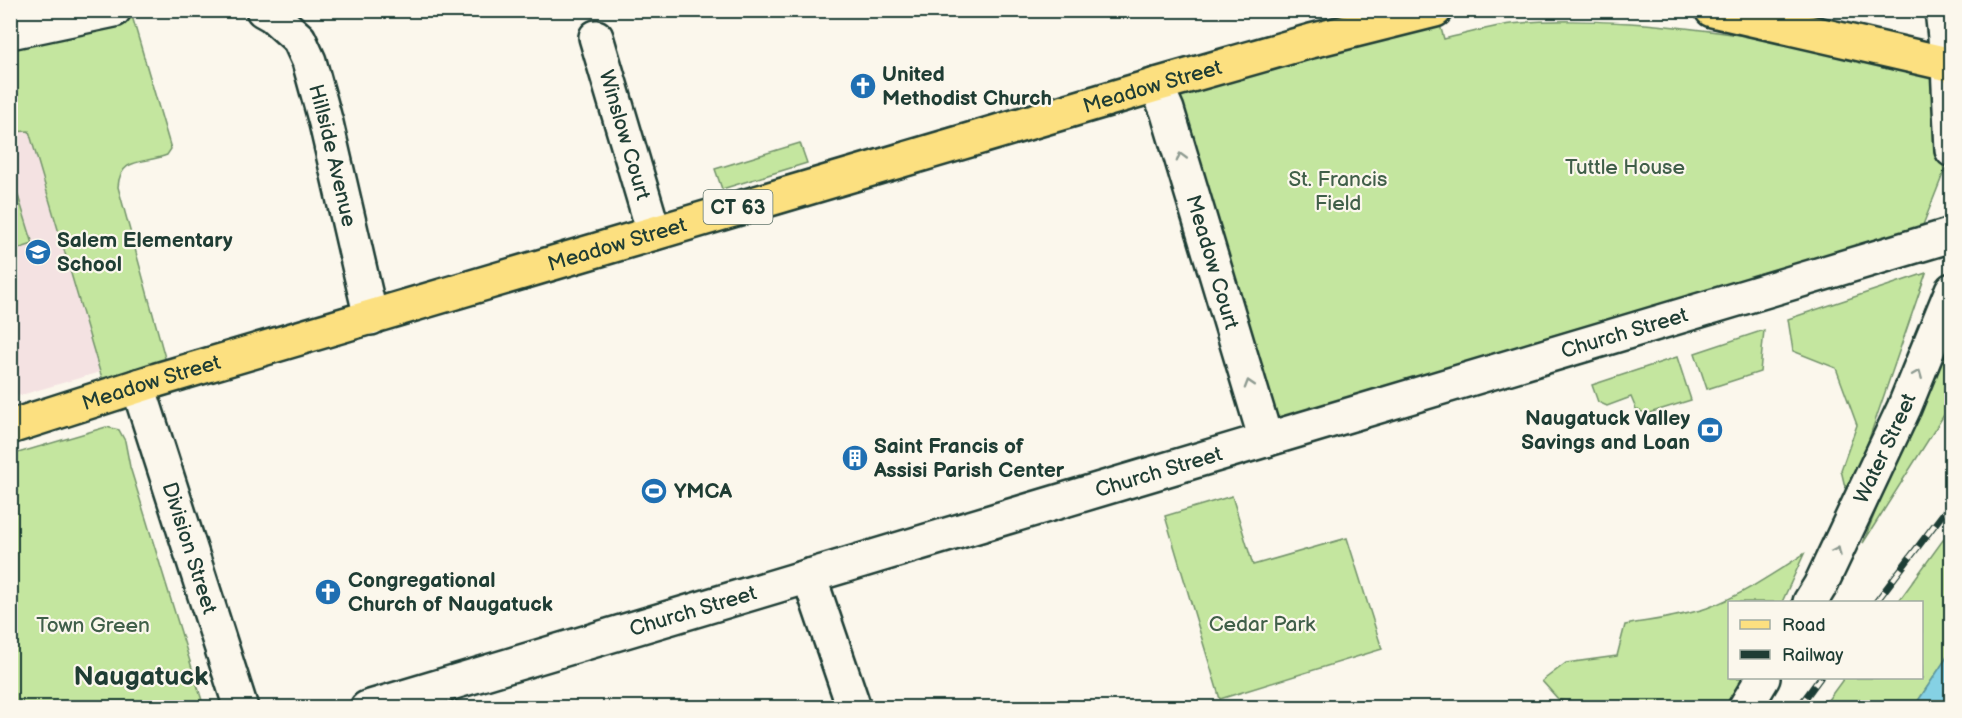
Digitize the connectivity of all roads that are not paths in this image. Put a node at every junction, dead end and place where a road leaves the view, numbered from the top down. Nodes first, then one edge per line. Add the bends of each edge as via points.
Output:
1 (114, 10) edge
2 (263, 10) edge
3 (1435, 10) edge
4 (1712, 10) edge
5 (1942, 10) edge
6 (10, 32) edge
7 (596, 37) dead end
8 (1950, 65) edge
9 (1156, 85) junction
10 (1952, 150) edge
11 (654, 233) junction
12 (1952, 235) edge
13 (1952, 290) edge
14 (370, 318) junction
15 (138, 386) junction
16 (10, 427) edge
17 (1266, 440) junction
18 (809, 576) junction
19 (1811, 601) edge
20 (1762, 679) edge
21 (241, 708) edge
22 (367, 708) edge
23 (854, 708) edge
24 (1745, 708) edge

1 - 6 street
2 - 14 street, Hillside Avenue via 299,39 309,61
3 - 9 main road, Meadow Street / CT 63
4 - 8 main road
5 - 8 street
7 - 11 street, Winslow Court
8 - 10 street
9 - 11 main road, Meadow Street / CT 63
17 -> 9 street, Meadow Court via 1167,110
11 - 14 main road, Meadow Street / CT 63
12 - 17 street, Church Street
19 -> 13 street, Water Street via 1904,408
14 - 15 main road, Meadow Street / CT 63
15 - 16 main road, Meadow Street / CT 63
15 - 21 street, Division Street
17 - 18 street, Church Street
18 - 22 street, Church Street
18 - 23 street
20 - 24 street

